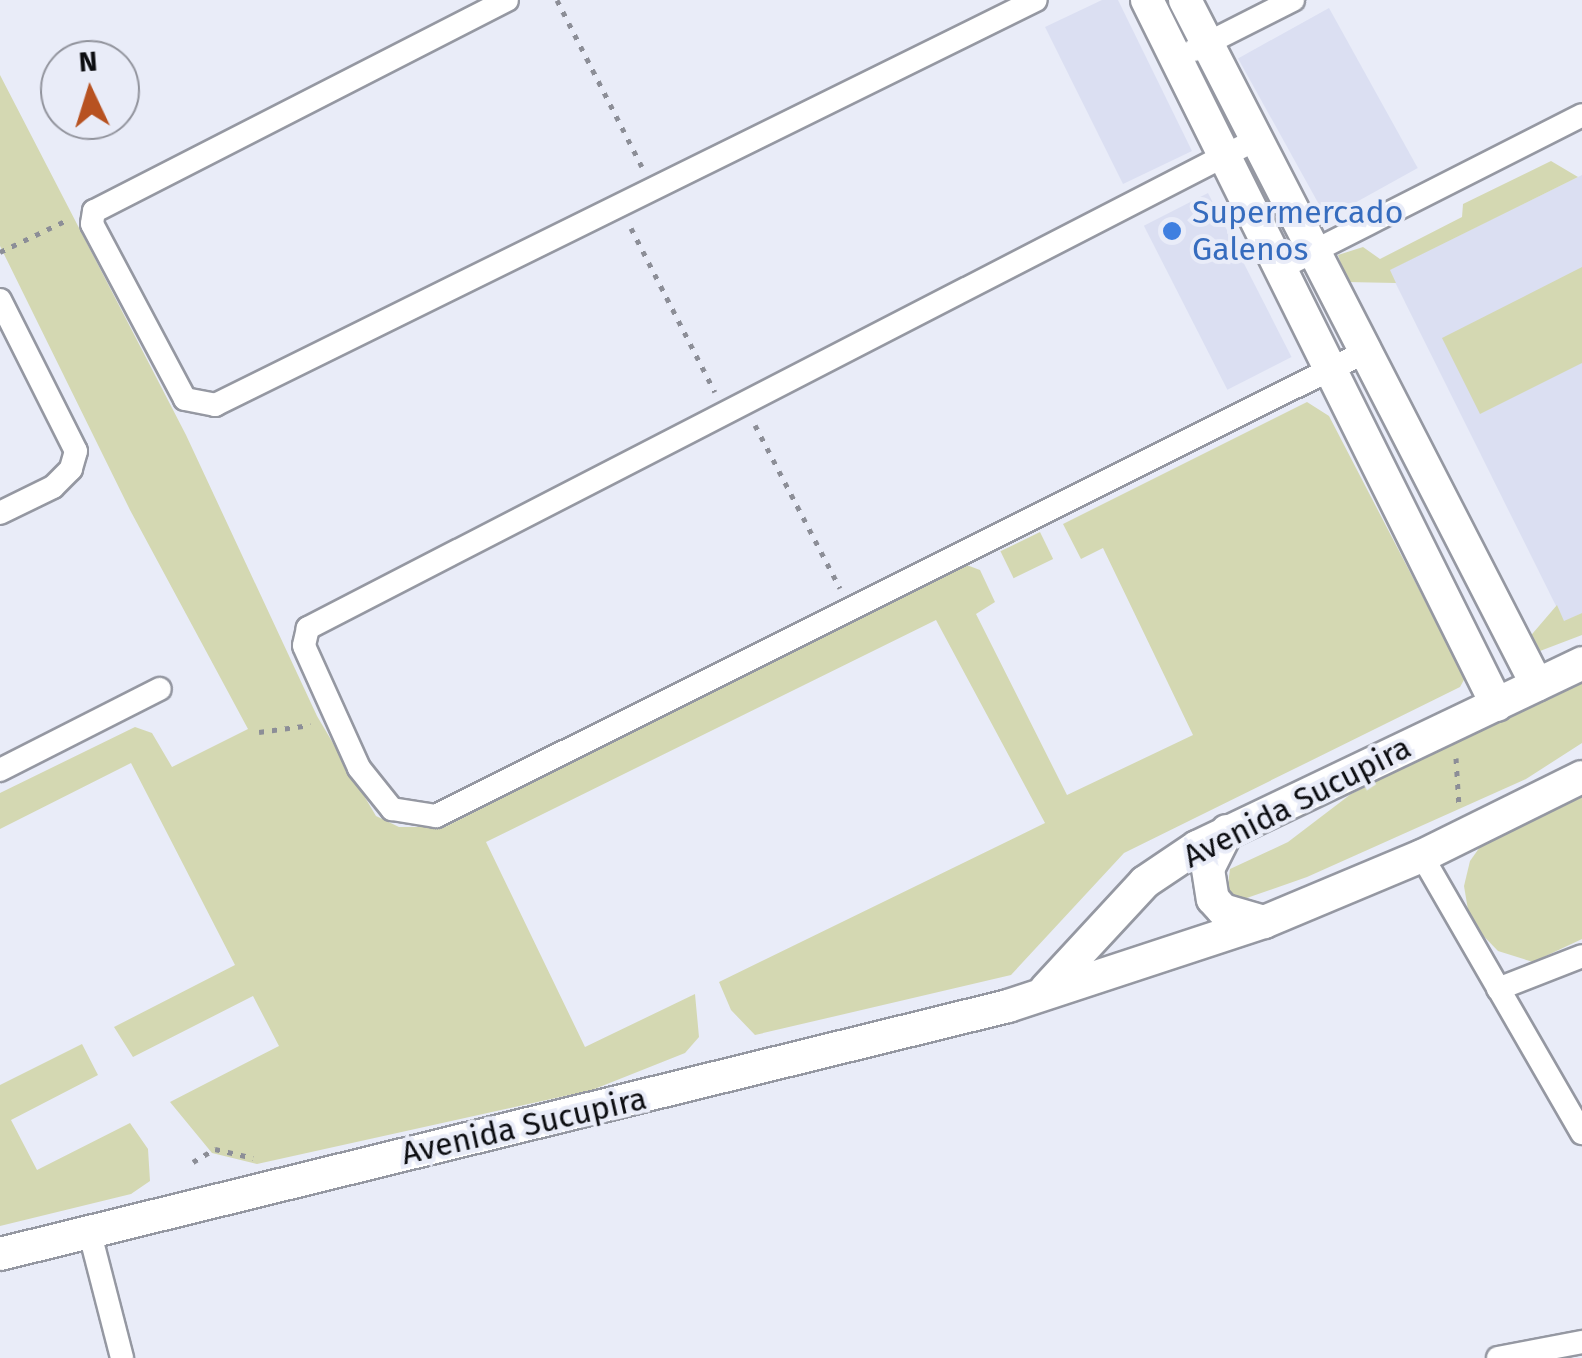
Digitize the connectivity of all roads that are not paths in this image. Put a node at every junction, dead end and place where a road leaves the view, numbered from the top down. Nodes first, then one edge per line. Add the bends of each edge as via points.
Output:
1 (507, 0) edge
2 (1036, 0) edge
3 (1147, 0) edge
4 (1185, 0) edge
5 (1294, 0) edge
6 (1208, 43) junction
7 (1176, 59) junction
8 (1582, 116) edge
9 (1257, 139) junction
10 (1223, 156) junction
11 (1313, 250) junction
12 (1279, 269) junction
13 (0, 300) edge
14 (1365, 352) junction
15 (1329, 368) junction
16 (0, 512) edge
17 (1582, 663) edge
18 (1537, 684) junction
19 (160, 689) dead end
20 (1497, 705) junction
21 (0, 770) edge
22 (1582, 777) edge
23 (1582, 791) edge
24 (1227, 831) junction
25 (1461, 837) junction
26 (1422, 856) junction
27 (1264, 922) junction
28 (1582, 956) edge
29 (1046, 989) junction
30 (1498, 990) junction
31 (1582, 1132) edge
32 (89, 1230) junction
33 (0, 1254) edge
34 (1582, 1342) edge
35 (122, 1358) edge
36 (1498, 1358) edge

1 - 2 street via 94,211 92,224 178,392 216,404
3 - 7 street
4 - 6 street
5 - 6 street
6 - 7 street
6 - 9 street
7 - 10 street
8 - 11 street
9 - 10 street
9 - 11 street
10 - 12 street
10 - 15 street via 308,628 304,646 359,768 392,809 436,816
11 - 12 street
11 - 14 street
12 - 15 street
13 - 16 street via 72,433 71,470 53,487
14 - 15 street
14 - 18 street
15 - 20 street
17 - 18 street, Avenida Sucupira
18 - 20 street, Avenida Sucupira
19 - 21 street
20 - 24 street, Avenida Sucupira
22 - 25 street, Avenida Sucupira
23 - 25 street via 1473,841
24 - 27 street via 1208,869 1213,898 1222,910
24 - 29 street, Avenida Sucupira via 1146,882
25 - 26 street, Avenida Sucupira
26 - 27 street, Avenida Sucupira
26 - 30 street
27 - 29 street, Avenida Sucupira
28 - 30 street
29 - 32 street, Avenida Sucupira via 1008,1006 713,1082
30 - 31 street
32 - 33 street, Avenida Sucupira
32 - 35 street
34 - 36 street

